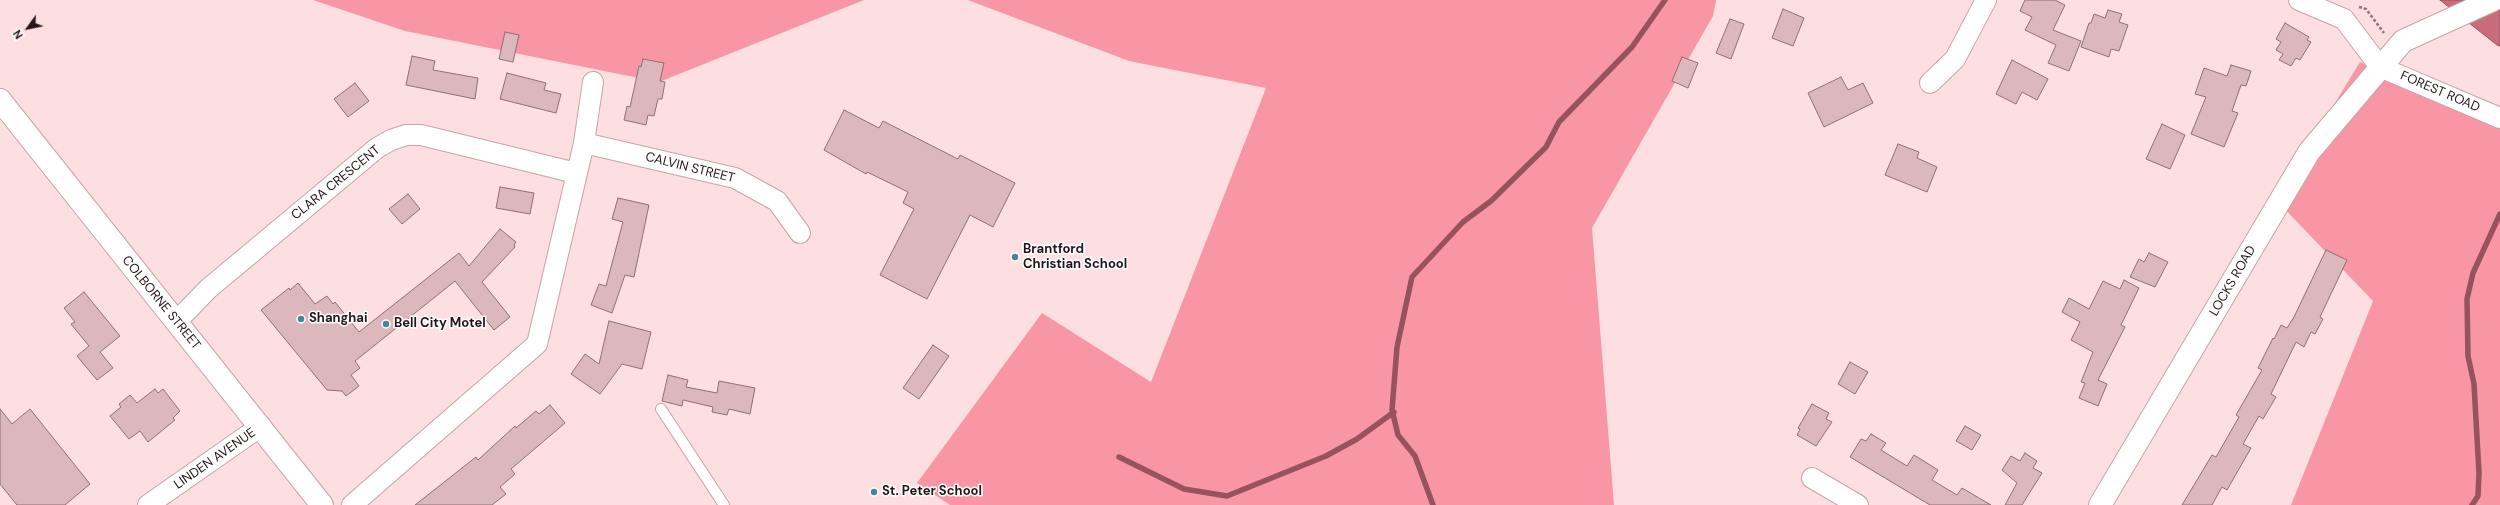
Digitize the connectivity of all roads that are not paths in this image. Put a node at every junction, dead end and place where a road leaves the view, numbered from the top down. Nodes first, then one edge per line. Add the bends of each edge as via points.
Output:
1 (1986, 0) edge
2 (2299, 0) edge
3 (2494, 0) edge
4 (2380, 67) junction
5 (593, 82) dead end
6 (1930, 82) dead end
7 (0, 100) edge
8 (2500, 118) edge
9 (584, 143) junction
10 (576, 173) junction
11 (800, 233) dead end
12 (176, 322) junction
13 (661, 409) dead end
14 (261, 426) junction
15 (1812, 478) dead end
16 (148, 505) edge
17 (322, 505) edge
18 (352, 505) edge
19 (724, 505) edge
20 (1858, 505) edge
21 (2100, 505) edge

1 - 6 street via 1955,59
2 - 4 street via 2344,19
3 - 4 street, LOCKS ROAD via 2403,41
4 - 8 street, FOREST ROAD
4 - 21 street, LOCKS ROAD via 2309,152
5 - 9 street
7 - 12 street, COLBORNE STREET
9 - 10 street
9 - 11 street, CALVIN STREET via 736,178 777,201
10 - 12 street, CLARA CRESCENT via 422,135 406,135 391,140 377,148 208,289
10 - 18 street via 537,344
12 - 14 street, COLBORNE STREET
13 - 19 lane
14 - 16 street, LINDEN AVENUE
14 - 17 street, COLBORNE STREET
15 - 20 street

